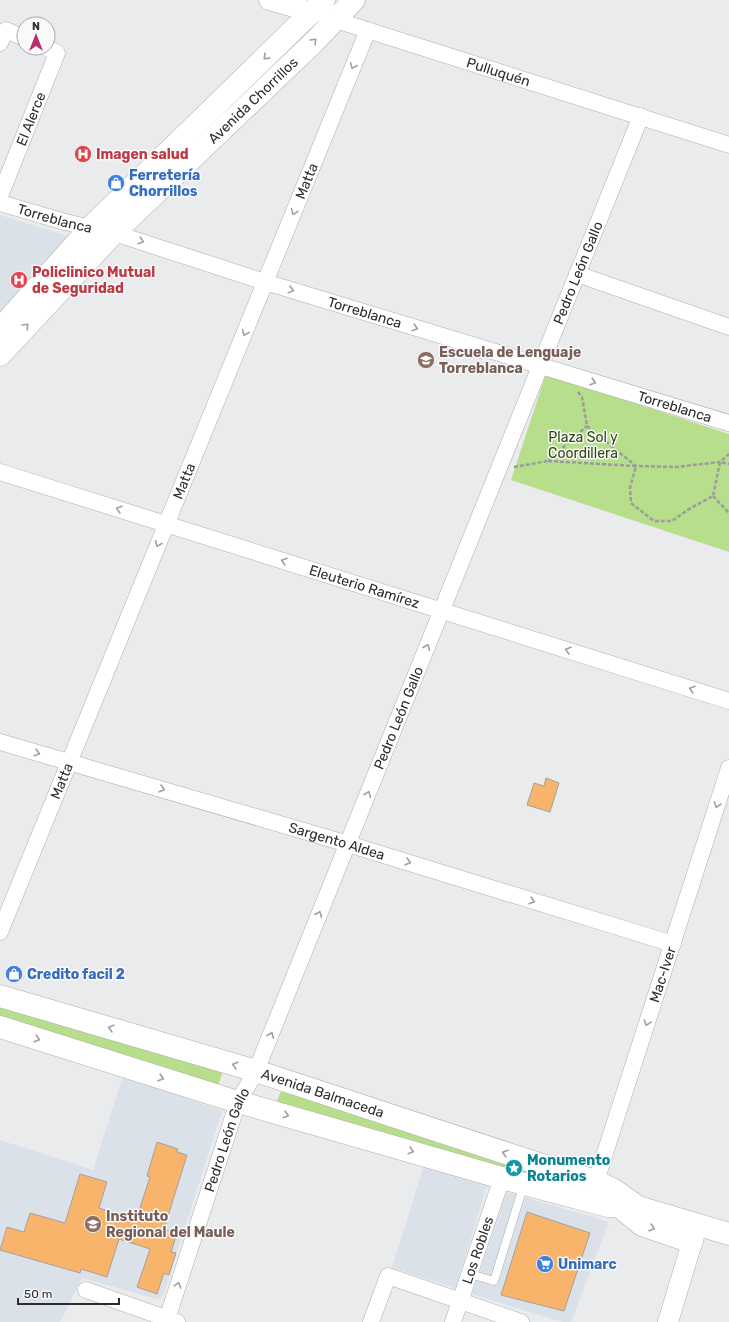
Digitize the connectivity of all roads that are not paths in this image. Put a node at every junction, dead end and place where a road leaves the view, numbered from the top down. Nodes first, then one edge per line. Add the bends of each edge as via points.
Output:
1 (269, 0) edge
2 (354, 0) edge
3 (318, 6) edge
4 (335, 20) junction
5 (368, 30) junction
6 (16, 34) edge
7 (0, 43) edge
8 (56, 52) edge
9 (641, 116) junction
10 (729, 144) edge
11 (0, 196) edge
12 (0, 203) edge
13 (90, 228) junction
14 (114, 233) junction
15 (578, 274) junction
16 (265, 282) junction
17 (729, 327) edge
18 (0, 329) edge
19 (0, 355) edge
20 (540, 366) junction
21 (729, 423) edge
22 (0, 472) edge
23 (166, 524) junction
24 (442, 611) junction
25 (729, 701) edge
26 (0, 742) edge
27 (69, 762) junction
28 (729, 768) edge
29 (348, 844) junction
30 (0, 932) edge
31 (673, 944) junction
32 (0, 996) edge
33 (0, 1027) edge
34 (256, 1071) junction
35 (238, 1102) junction
36 (502, 1178) junction
37 (596, 1181) junction
38 (524, 1184) junction
39 (629, 1207) junction
40 (695, 1233) junction
41 (729, 1234) edge
42 (470, 1274) junction
43 (86, 1290) dead end
44 (461, 1302) junction
45 (170, 1321) edge
46 (371, 1322) edge
47 (454, 1322) edge
48 (521, 1322) edge
49 (668, 1322) edge

1 - 3 street, Pulluquén
2 - 4 main road, Avenida Chorrillos
3 - 4 street, Pulluquén
3 -> 13 main road, Avenida Chorrillos
4 - 5 street, Pulluquén
14 -> 4 main road, Avenida Chorrillos
5 - 9 street, Pulluquén
5 -> 16 street, Matta
6 - 7 street via 6,30
8 - 11 street, El Alerce via 58,53
9 - 10 street, Pulluquén
9 - 15 street, Pedro León Gallo
12 - 13 street, Torreblanca
13 - 14 street, Torreblanca
13 - 18 main road, Avenida Chorrillos
14 -> 16 street, Torreblanca
19 -> 14 main road, Avenida Chorrillos
15 - 17 street
15 - 20 street, Pedro León Gallo
16 -> 20 street, Torreblanca
16 -> 23 street, Matta
20 -> 21 street, Torreblanca
20 - 24 street, Pedro León Gallo
23 -> 22 street, Eleuterio Ramírez
24 -> 23 street, Eleuterio Ramírez
23 -> 27 street, Matta
25 -> 24 street, Eleuterio Ramírez
29 -> 24 street, Pedro León Gallo
26 -> 27 street, Sargento Aldea
27 -> 29 street, Sargento Aldea
27 - 30 street, Matta
28 -> 31 street, Mac-Iver
29 -> 31 street, Sargento Aldea
34 -> 29 street, Pedro León Gallo
31 -> 37 street, Mac-Iver
34 -> 32 main road, Avenida Balmaceda
33 -> 35 main road, Avenida Balmaceda
34 - 35 street, Pedro León Gallo
37 -> 34 main road, Avenida Balmaceda
35 -> 36 main road, Avenida Balmaceda
45 -> 35 street, Pedro León Gallo
36 - 38 main road, Avenida Balmaceda
36 - 42 street, Los Robles
37 - 39 main road, Avenida Balmaceda via 614,1190
38 - 39 main road, Avenida Balmaceda via 608,1206
38 - 42 lane via 494,1281
39 - 40 main road, Avenida Balmaceda
40 - 41 main road, Avenida Balmaceda
40 - 49 street
42 - 44 street, Los Robles
43 - 45 street
44 - 46 street via 388,1276
44 - 47 street, Los Robles
44 - 48 street

